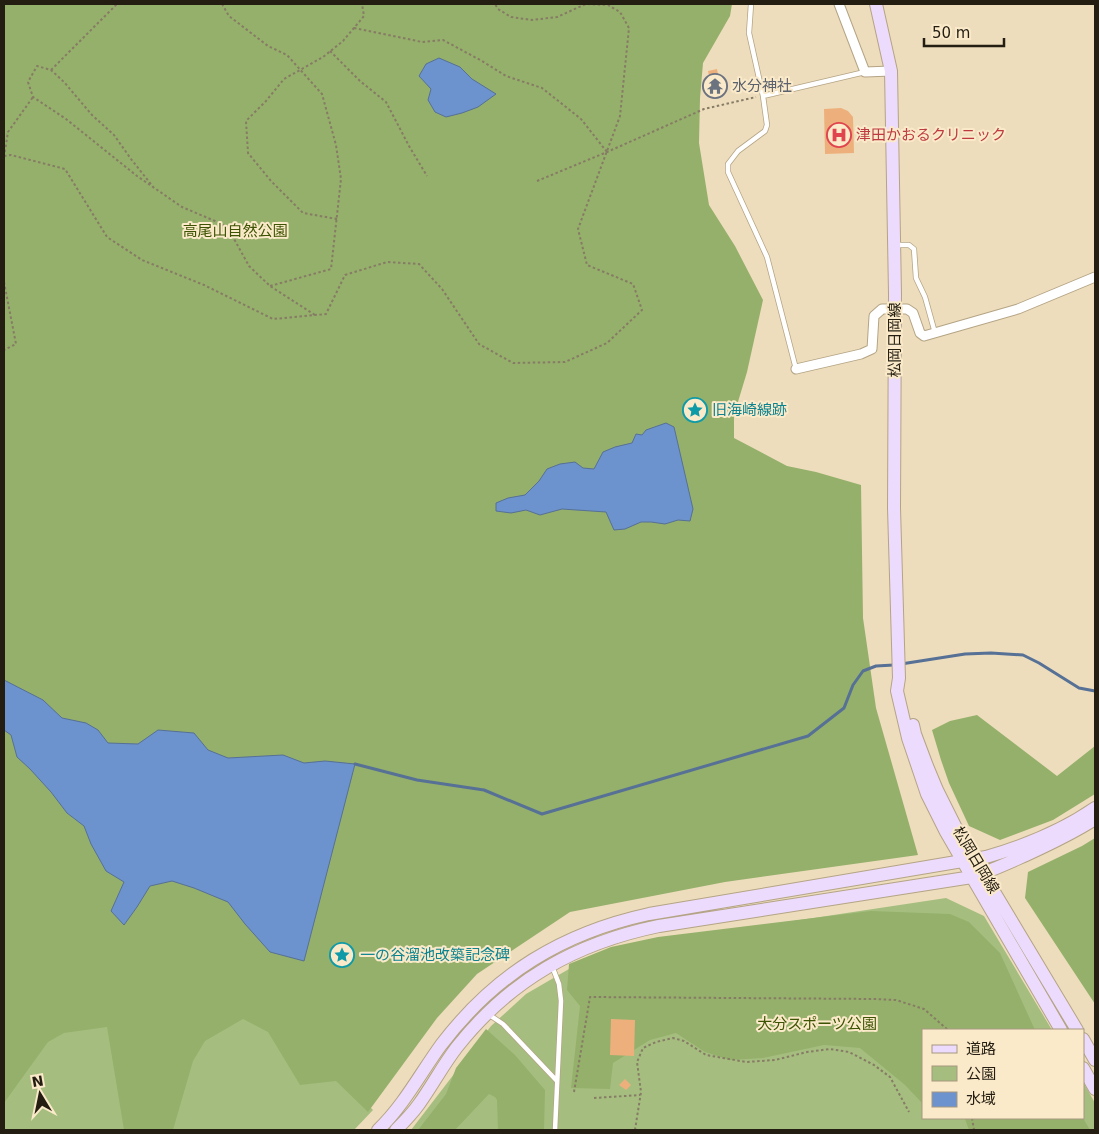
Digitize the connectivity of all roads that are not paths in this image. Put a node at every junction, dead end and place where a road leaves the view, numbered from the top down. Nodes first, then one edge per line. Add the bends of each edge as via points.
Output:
1 (752, 4) edge
2 (839, 4) edge
3 (876, 4) edge
4 (891, 71) junction
5 (865, 72) junction
6 (763, 96) junction
7 (894, 244) junction
8 (1095, 277) edge
9 (895, 309) junction
10 (935, 333) junction
11 (796, 369) joint
12 (1095, 808) edge
13 (1095, 819) edge
14 (969, 861) junction
15 (978, 875) junction
16 (552, 965) junction
17 (487, 1013) junction
18 (1060, 1029) edge
19 (1076, 1029) edge
20 (1084, 1041) edge
21 (1095, 1060) edge
22 (1084, 1070) edge
23 (557, 1081) junction
24 (1095, 1089) edge
25 (378, 1130) edge
26 (396, 1130) edge
27 (555, 1130) edge

1 - 6 lane via 749,32
2 - 5 street
3 - 4 street, 松岡日岡線
4 - 5 street
4 - 7 street, 松岡日岡線
5 - 6 lane
6 - 11 lane via 765,131 738,151 728,164 728,172 767,257
7 - 9 street, 松岡日岡線
7 - 10 lane via 909,245 914,249 916,278 926,297
8 - 10 street via 1018,309
9 - 10 street via 907,309 913,313 924,336
9 - 11 street via 882,310 874,316 872,349
9 - 14 street, 松岡日岡線 via 894,508 899,678 906,690 922,767 937,790
12 - 14 street via 1042,837
13 - 15 street via 1051,844
14 - 15 street, 松岡日岡線
14 - 25 street via 648,914 566,941 513,973 470,1011
15 - 16 street via 640,930 597,943
15 - 18 street, 松岡日岡線
15 - 19 street, 松岡日岡線
16 - 17 street via 520,985
16 - 23 lane via 561,1001
17 - 23 lane via 503,1024
17 - 26 street via 455,1049 418,1105
20 - 21 street
22 - 24 street
23 - 27 lane

